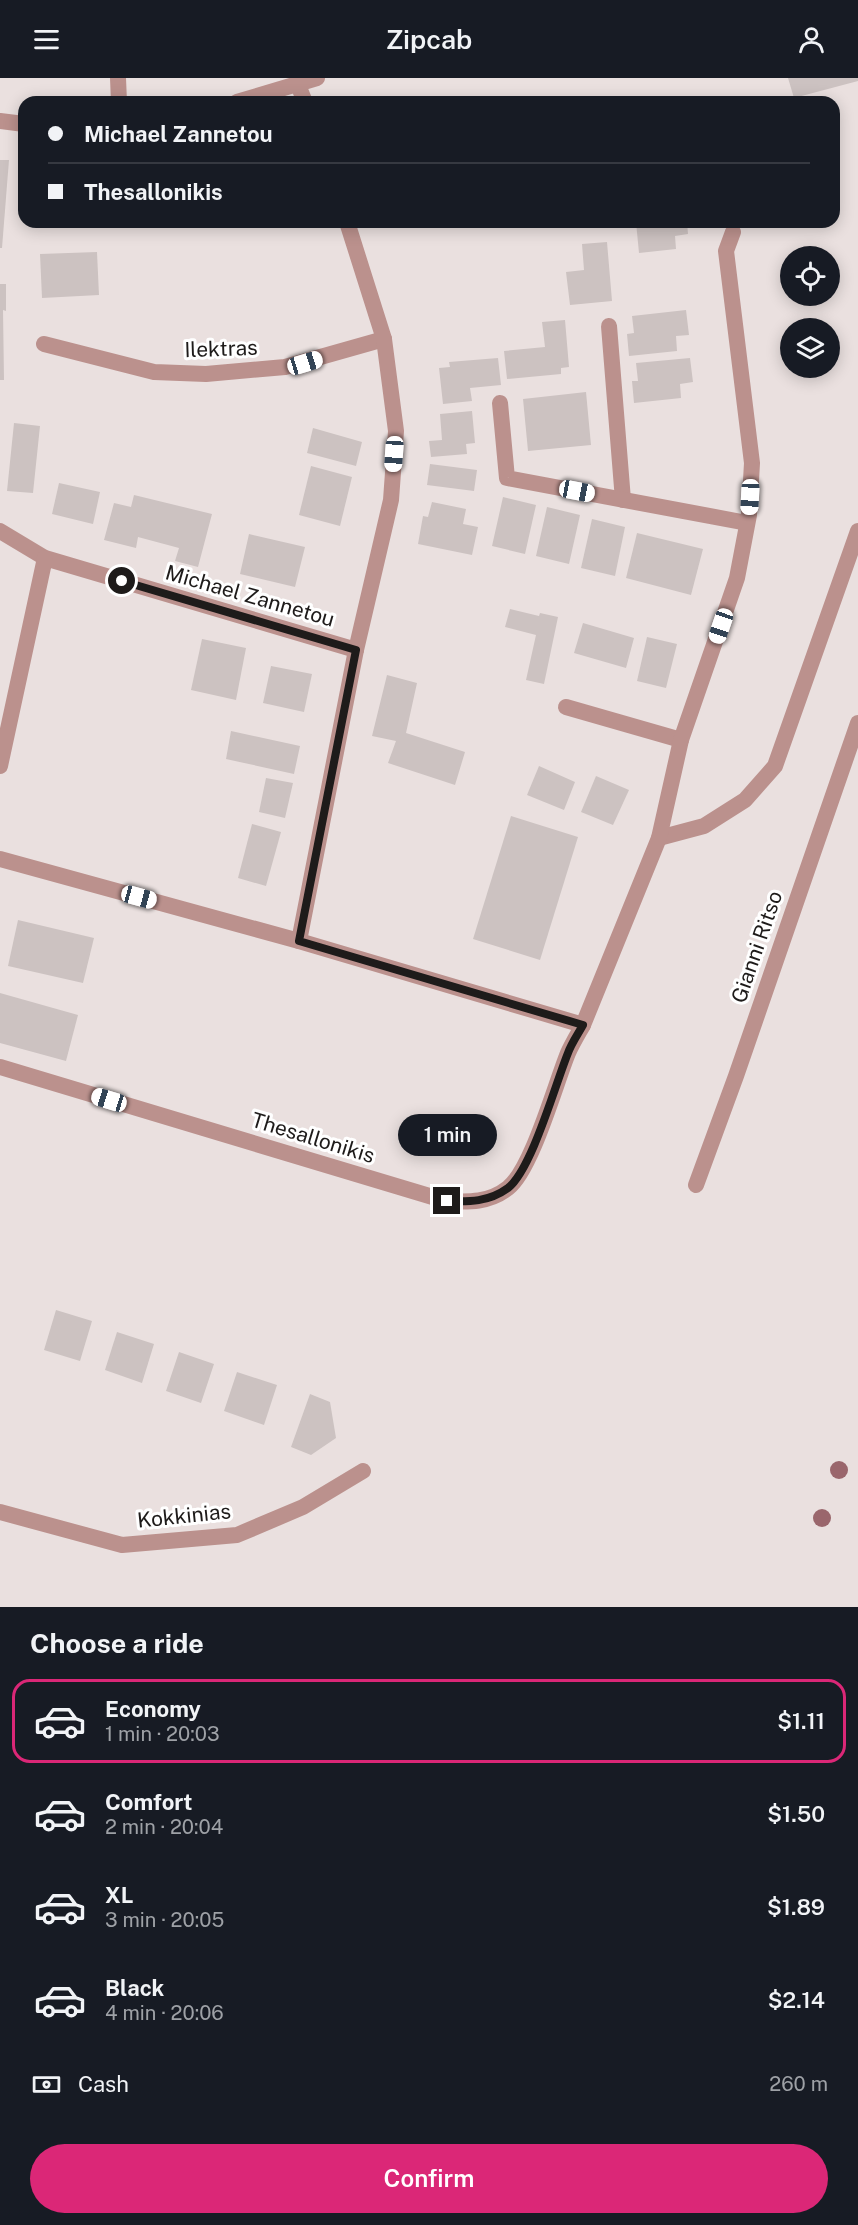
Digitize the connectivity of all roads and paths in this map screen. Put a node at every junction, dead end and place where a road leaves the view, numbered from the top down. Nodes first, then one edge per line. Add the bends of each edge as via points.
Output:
1 (118, 78) edge
2 (317, 78) edge
3 (298, 85) junction
4 (119, 96) edge
5 (259, 96) edge
6 (303, 96) edge
7 (0, 121) edge
8 (18, 123) edge
9 (349, 228) edge
10 (733, 232) dead end
11 (609, 326) dead end
12 (384, 339) junction
13 (44, 344) dead end
14 (500, 403) dead end
15 (623, 500) junction
16 (747, 522) junction
17 (0, 531) edge
18 (858, 531) edge
19 (45, 558) junction
20 (356, 650) junction
21 (566, 707) dead end
22 (858, 723) edge
23 (681, 740) junction
24 (0, 766) edge
25 (658, 838) junction
26 (0, 858) edge
27 (299, 941) junction
28 (583, 1025) junction
29 (0, 1067) edge
30 (696, 1185) dead end
31 (363, 1471) dead end
32 (0, 1512) edge

1 - 4 street
2 - 3 street
3 - 5 street
3 - 6 street
7 - 8 street
9 - 12 street
10 - 16 street, Thesallonikis via 726,251 752,463
11 - 15 street
12 - 13 street, Ilektras via 285,368 206,374 154,372
12 - 20 street via 396,431 391,500
14 - 15 street via 507,478
15 - 16 street
16 - 23 street, Thesallonikis via 737,578
17 - 19 street, Michael Zannetou
18 - 25 street via 775,766 745,800 704,826
19 - 20 street, Michael Zannetou
19 - 24 street
20 - 27 street
21 - 23 street
22 - 30 street, Gianni Ritso
23 - 25 street, Thesallonikis
25 - 28 street, Thesallonikis
26 - 27 street
27 - 28 street
28 - 29 street, Thesallonikis via 569,1050 527,1163 510,1186 477,1202 447,1201
31 - 32 street, Kokkinias via 303,1507 237,1535 122,1545

